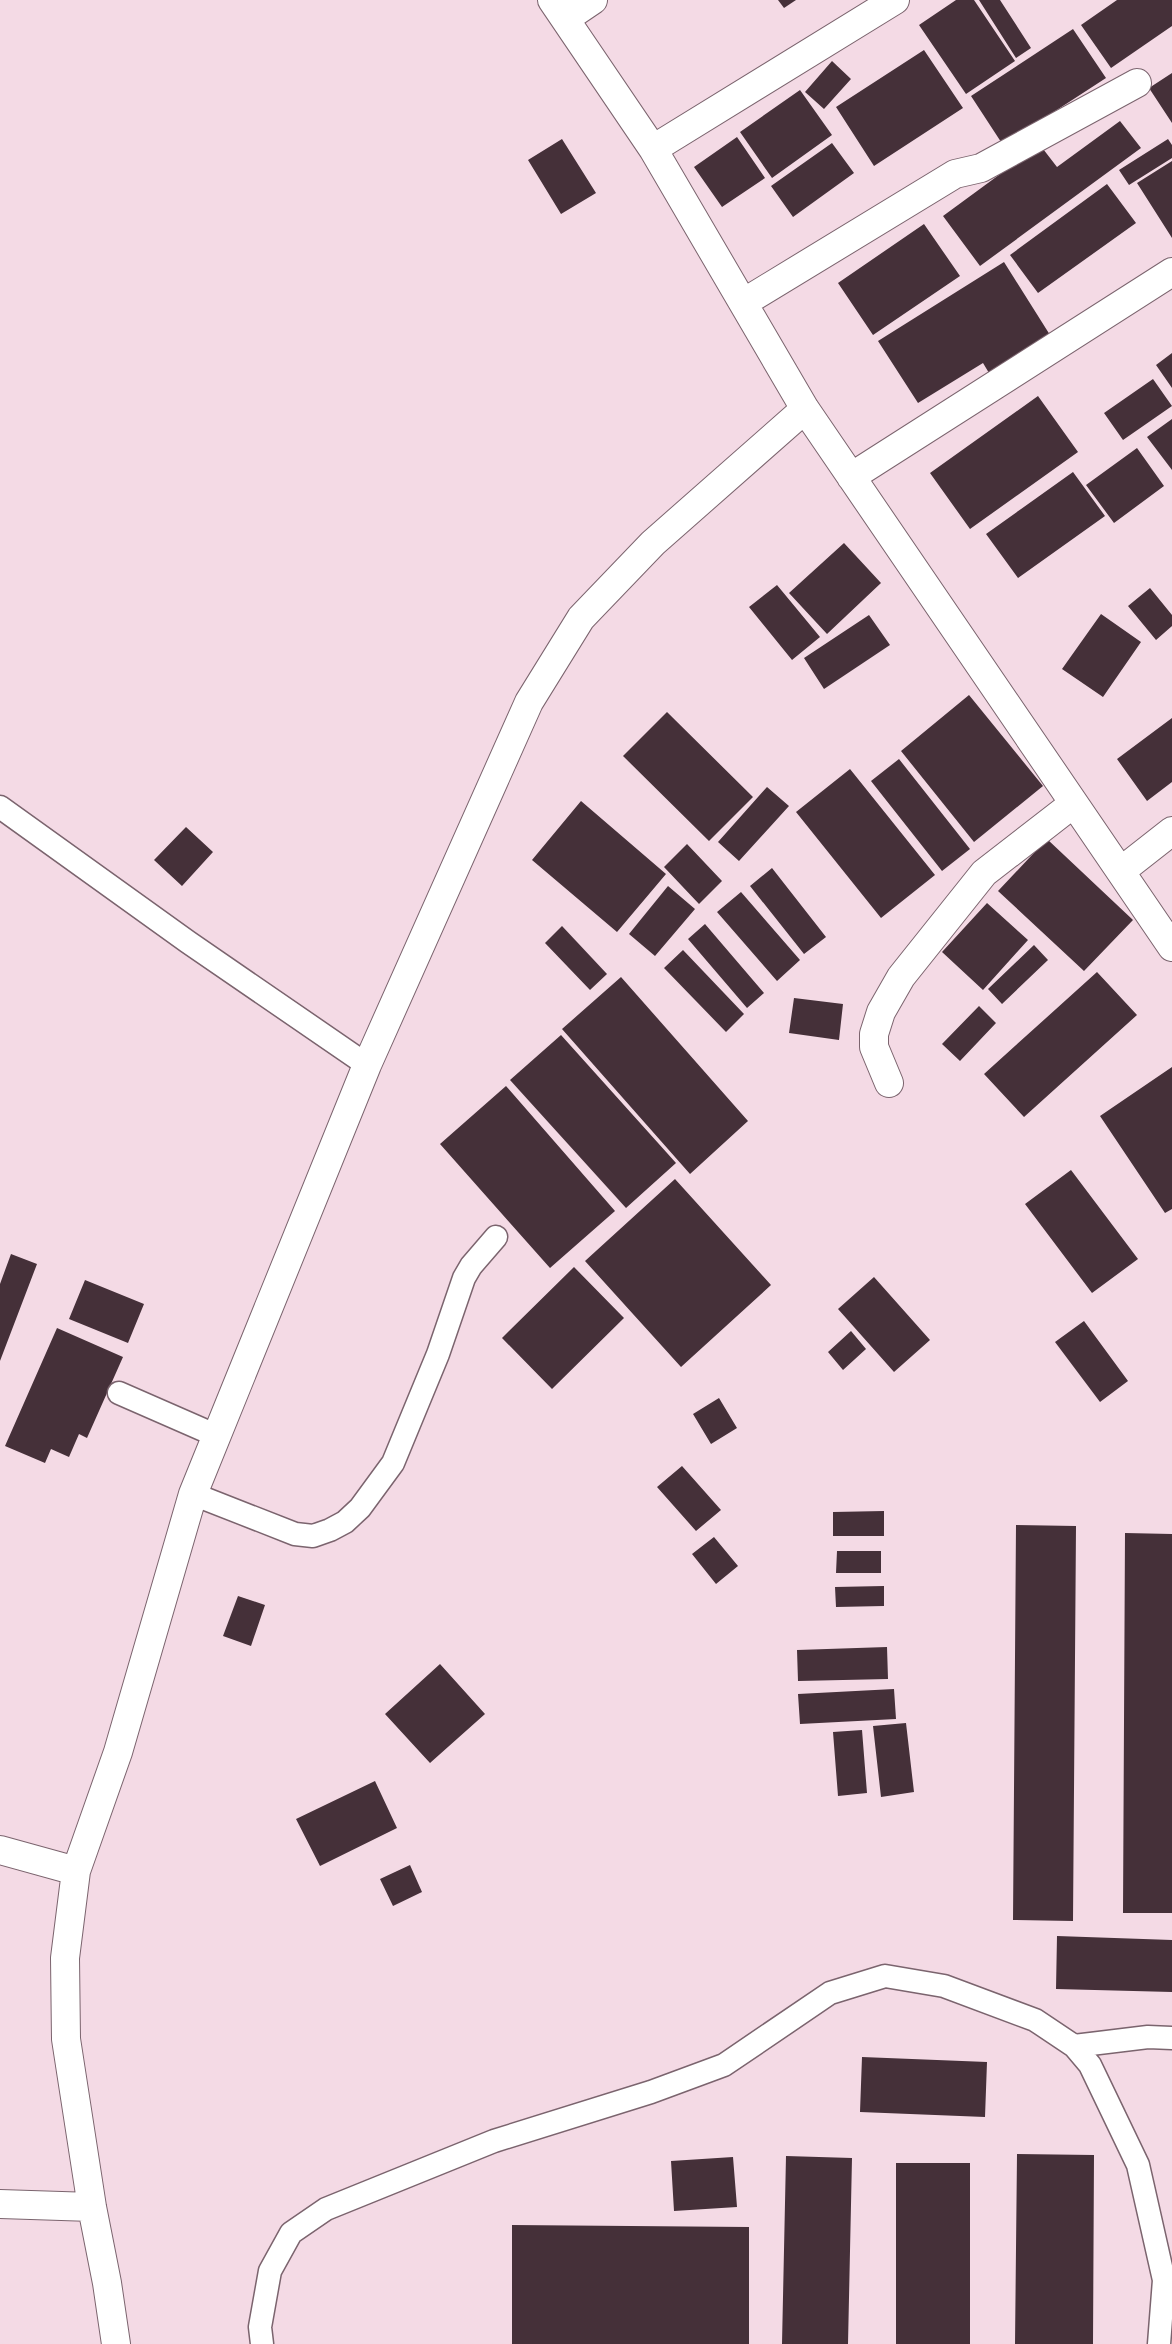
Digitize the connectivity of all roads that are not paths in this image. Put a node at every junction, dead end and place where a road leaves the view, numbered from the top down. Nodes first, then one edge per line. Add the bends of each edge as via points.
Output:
1 (593, 0) edge
2 (895, 0) edge
3 (558, 9) edge
4 (1137, 83) dead end
5 (653, 149) junction
6 (1172, 272) edge
7 (743, 303) junction
8 (805, 409) junction
9 (851, 477) junction
10 (1073, 804) junction
11 (0, 807) edge
12 (1172, 831) edge
13 (1121, 872) junction
14 (1172, 947) edge
15 (367, 1065) junction
16 (889, 1083) dead end
17 (496, 1237) dead end
18 (119, 1393) dead end
19 (215, 1435) junction
20 (193, 1494) junction
21 (0, 1850) edge
22 (76, 1871) junction
23 (1172, 2038) edge
24 (1074, 2046) junction
25 (0, 2204) edge
26 (92, 2207) junction
27 (116, 2344) edge
28 (262, 2344) edge
29 (1159, 2344) edge

1 - 3 street
2 - 5 street
3 - 5 street
4 - 7 street via 981,168 955,174
5 - 7 street
6 - 9 street
7 - 8 street
8 - 9 street
8 - 15 street via 653,542 581,618 529,702
9 - 10 street
10 - 13 street
10 - 16 street via 984,873 901,977 881,1012 874,1034 874,1047
11 - 15 lane
12 - 13 street
13 - 14 street
15 - 19 street
17 - 20 lane via 464,1278 438,1354 393,1463 360,1508 345,1522 313,1536 295,1534
18 - 19 lane
19 - 20 street
20 - 22 street via 118,1752
21 - 22 street
22 - 26 street via 65,1958 66,2039
23 - 24 lane via 1148,2037
24 - 28 lane via 1035,2020 944,1986 884,1976 830,1993 724,2066 494,2141 326,2209 291,2233 270,2271 260,2327
24 - 29 lane via 1090,2065 1138,2165 1164,2280
25 - 26 street
26 - 27 street

